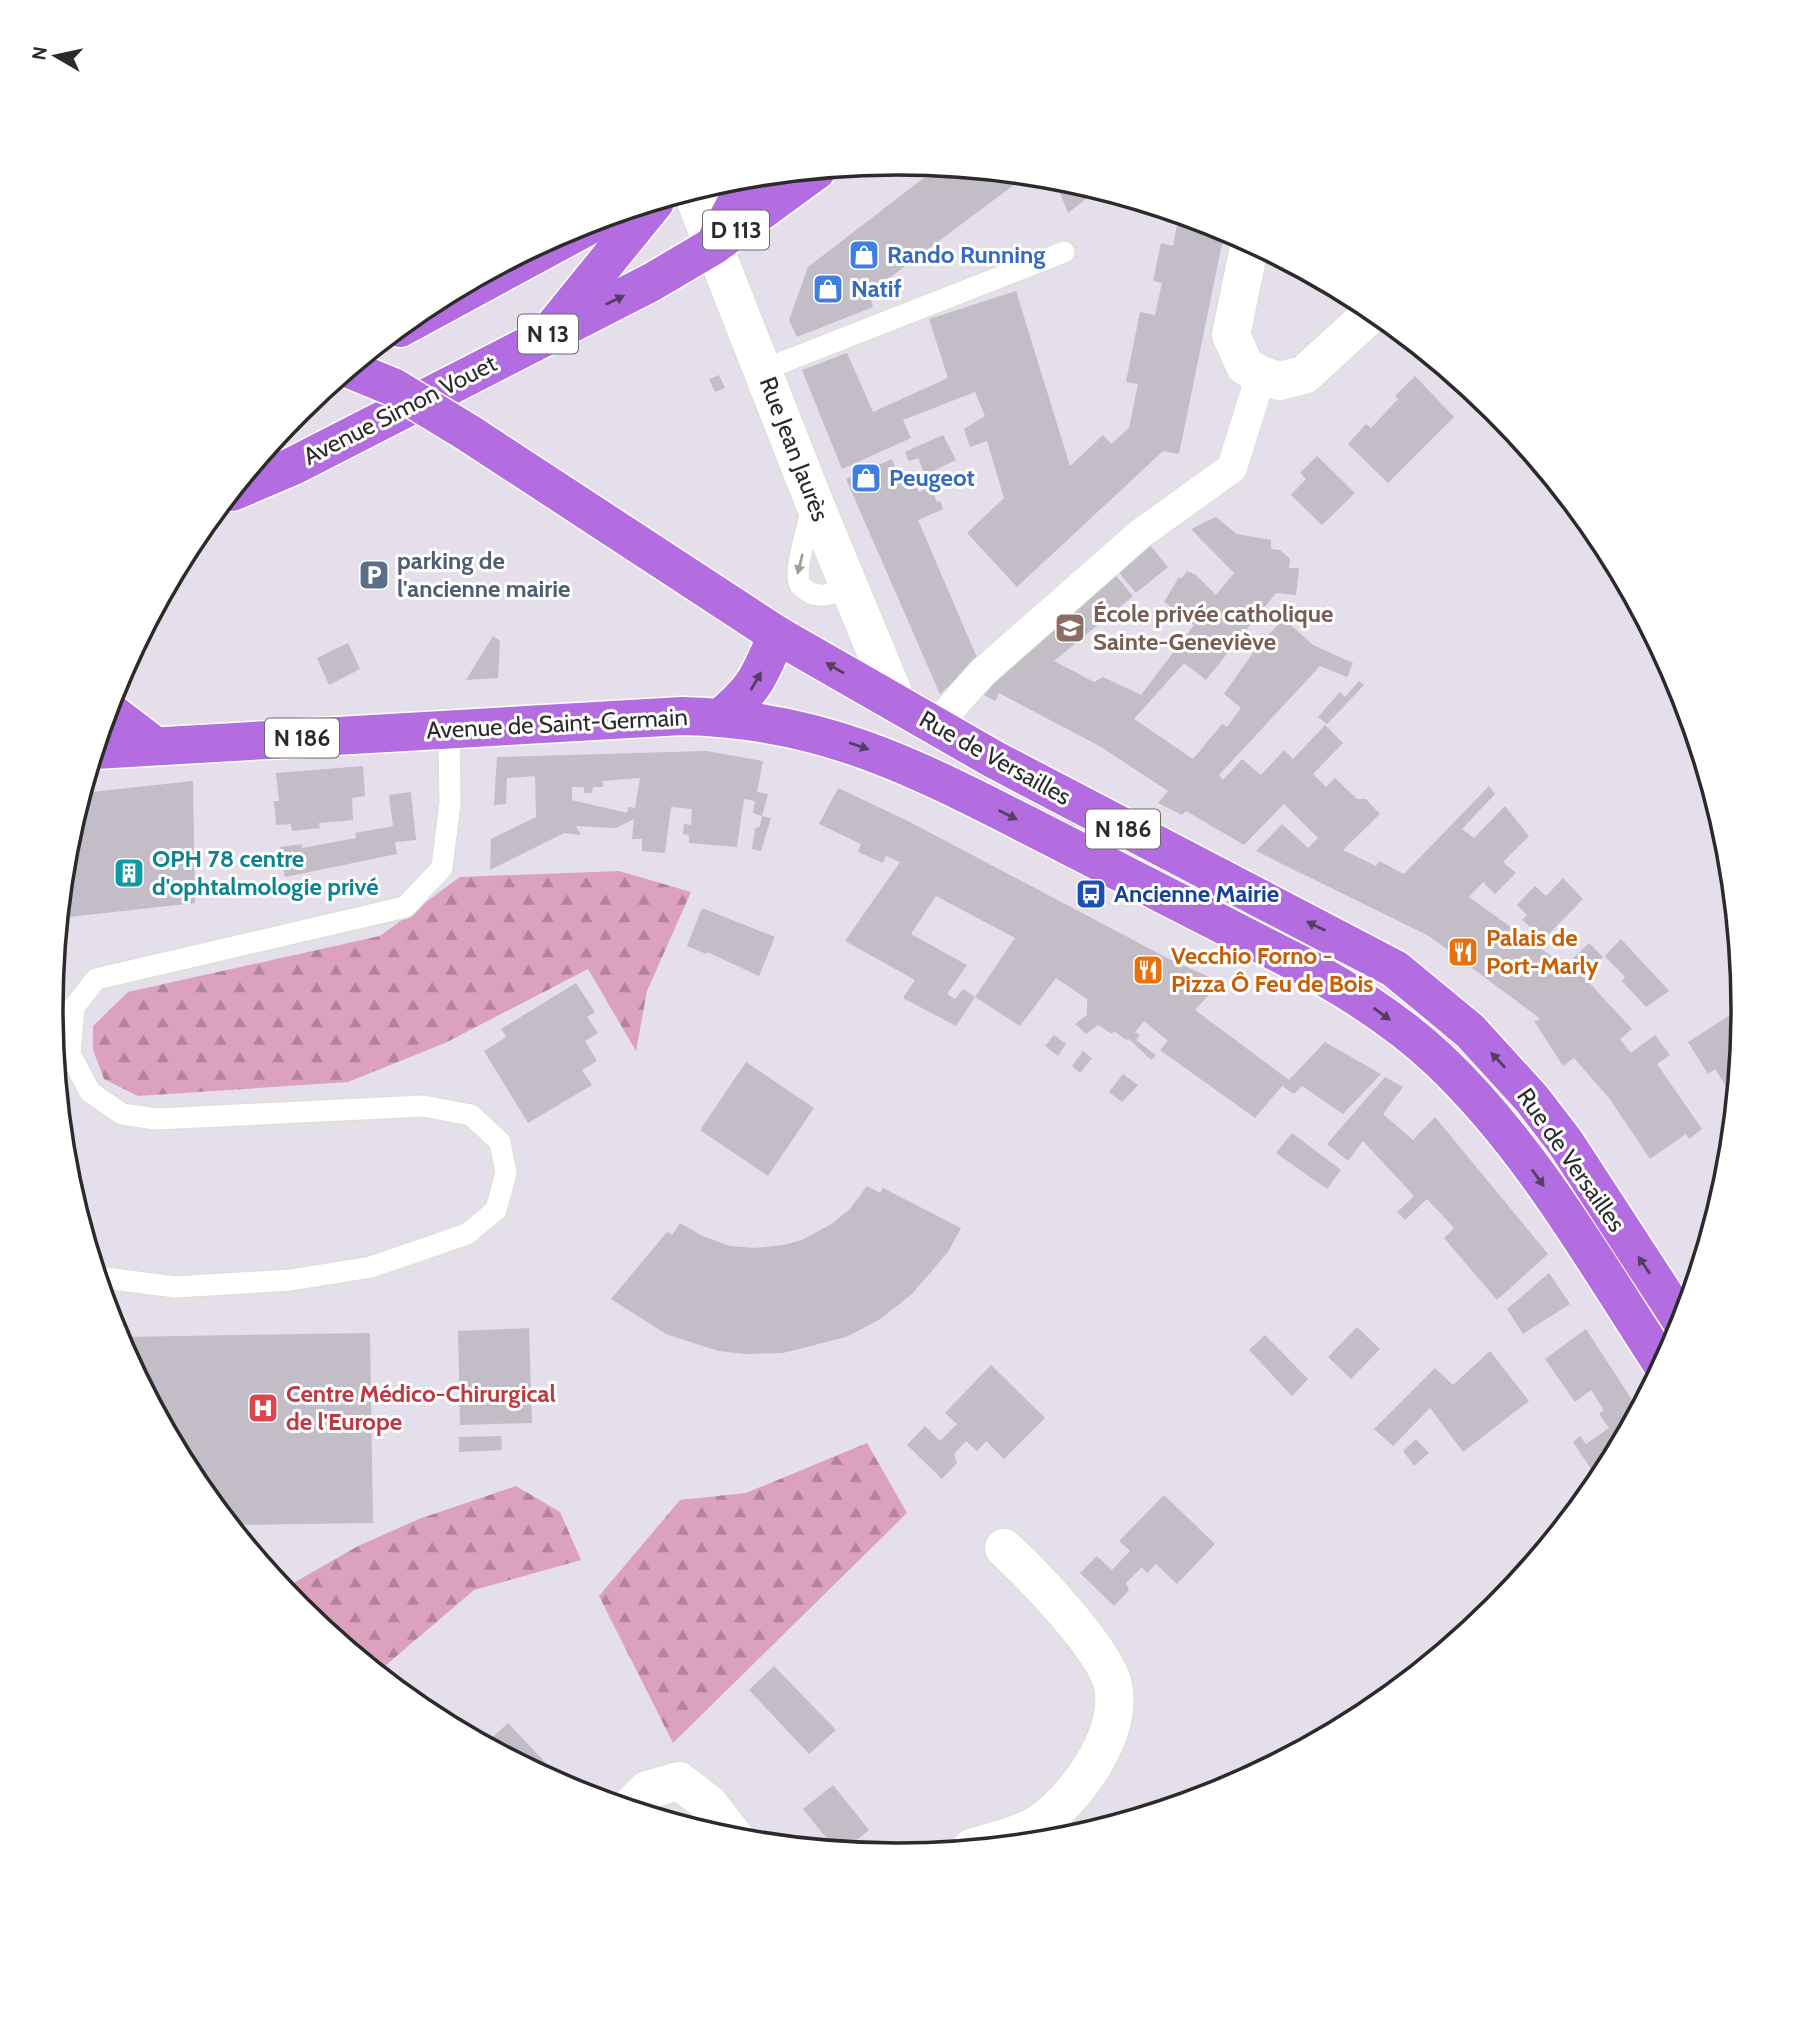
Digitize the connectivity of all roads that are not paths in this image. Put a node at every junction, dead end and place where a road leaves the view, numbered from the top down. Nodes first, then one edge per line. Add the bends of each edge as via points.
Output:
1 (803, 181) edge
2 (743, 189) edge
3 (695, 200) edge
4 (645, 214) edge
5 (713, 246) junction
6 (1064, 252) dead end
7 (1248, 253) edge
8 (652, 282) joint
9 (1365, 319) edge
10 (548, 334) junction
11 (763, 370) junction
12 (358, 373) edge
13 (1261, 375) junction
14 (248, 485) edge
15 (777, 635) junction
16 (898, 705) junction
17 (116, 716) edge
18 (720, 716) junction
19 (935, 726) junction
20 (449, 729) junction
21 (155, 747) junction
22 (104, 750) edge
23 (947, 785) joint
24 (108, 1279) edge
25 (1674, 1311) edge
26 (1656, 1355) edge
27 (1004, 1548) dead end
28 (636, 1801) edge
29 (725, 1825) edge
30 (1006, 1836) edge

1 - 5 main road, Avenue Simon Vouet / D 113
2 - 5 main road
3 - 5 street, Rue Jean Jaurès
4 - 10 main road
5 - 8 main road, Avenue Simon Vouet / D 113
5 - 11 street, Rue Jean Jaurès
6 - 11 lane
7 - 13 street via 1231,335 1245,366
10 -> 8 main road, Avenue Simon Vouet / N 13
9 - 13 street via 1304,375 1279,382
10 - 14 main road, Avenue Simon Vouet / N 13
11 - 16 street, Rue Jean Jaurès
12 - 15 main road, Rue de Versailles / N 186, bridge via 403,393 470,434
13 - 19 street via 1232,468 1119,552 983,671
16 -> 15 main road, Rue de Versailles / N 186
18 -> 15 main road via 748,695
16 - 19 main road, Rue de Versailles / N 186
17 - 21 main road
18 - 20 main road, Avenue de Saint-Germain / N 186
18 -> 23 main road, Avenue de Saint-Germain / N 186 via 838,739
25 -> 19 main road, Rue de Versailles / N 186 via 1550,1122 1501,1063 1433,999 1347,941 1188,864
20 - 21 main road, Avenue de Saint-Germain / N 186
20 - 24 lane via 450,803 442,868 405,907 96,979 74,1007 70,1054 90,1091 122,1114 156,1119 424,1106 471,1115 500,1142 506,1173 496,1210 467,1234 371,1267 291,1280 175,1287
21 - 22 main road, N 186
23 -> 26 main road, Rue de Versailles / N 186 via 1313,971 1351,992 1412,1037 1466,1087 1514,1145
27 - 30 street via 1033,1575 1102,1661 1113,1685 1115,1720 1066,1801 1035,1826
28 - 29 street via 647,1790 679,1782 709,1804

